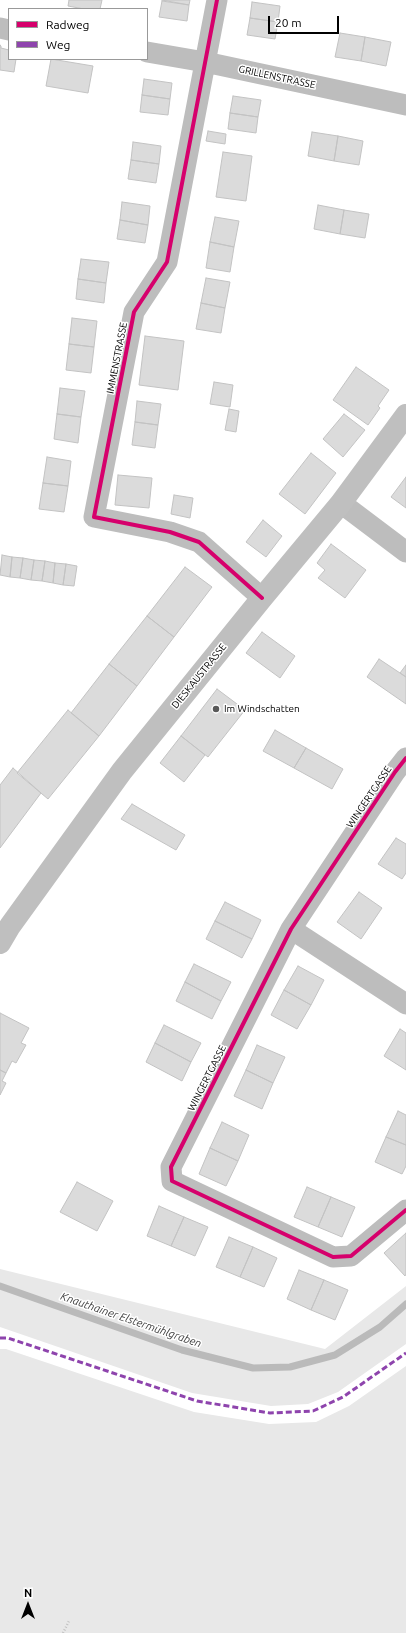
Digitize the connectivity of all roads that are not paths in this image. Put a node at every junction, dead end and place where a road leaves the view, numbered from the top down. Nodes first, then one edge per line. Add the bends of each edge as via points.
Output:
1 (217, 0) edge
2 (148, 52) edge
3 (205, 62) junction
4 (406, 105) edge
5 (406, 415) edge
6 (342, 503) junction
7 (406, 552) edge
8 (262, 598) junction
9 (406, 758) edge
10 (291, 929) junction
11 (0, 943) edge
12 (406, 1004) edge
13 (406, 1210) edge

1 - 3 street, IMMENSTRASSE
2 - 3 street, GRILLENSTRASSE
3 - 4 street, GRILLENSTRASSE
3 - 8 street, IMMENSTRASSE via 168,262 134,312 94,517 170,532 199,542
5 - 6 main road, DIESKAUSTRASSE
6 - 7 street
6 - 8 main road, DIESKAUSTRASSE
8 - 11 main road, DIESKAUSTRASSE via 122,771
9 - 10 street, WINGERTGASSE
10 - 12 street
10 - 13 street, WINGERTGASSE via 171,1167 172,1181 333,1257 351,1256

